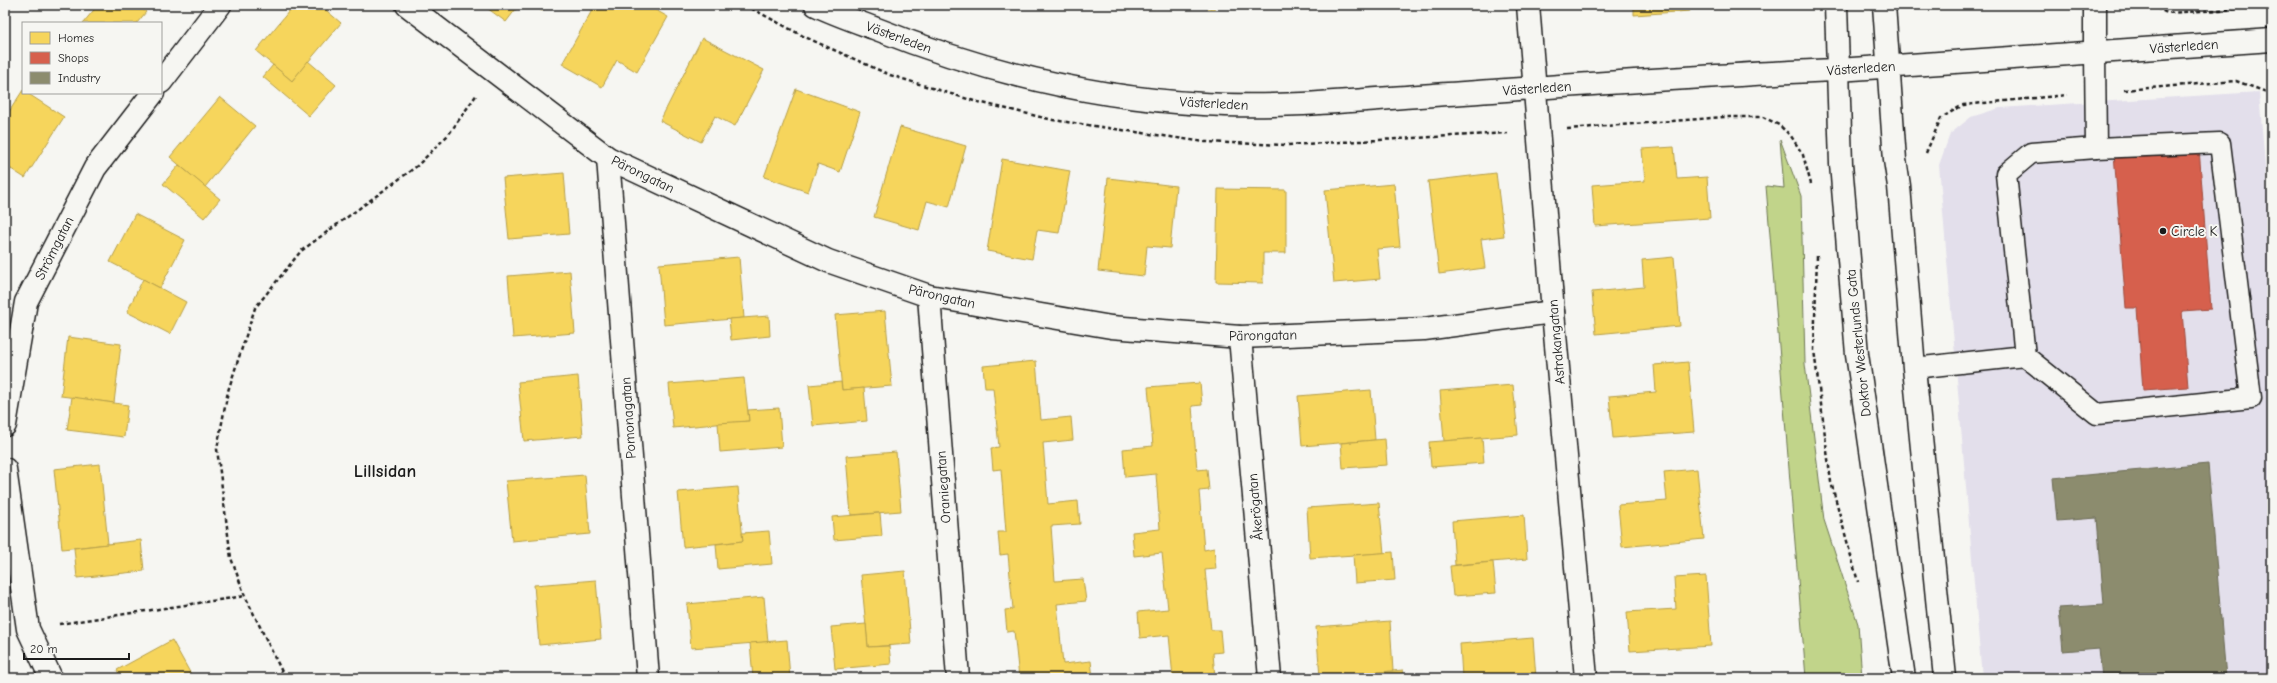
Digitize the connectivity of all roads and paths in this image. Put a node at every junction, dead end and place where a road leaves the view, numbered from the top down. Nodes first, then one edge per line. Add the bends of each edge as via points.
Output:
1 (220, 5) edge
2 (407, 5) edge
3 (816, 5) edge
4 (1528, 5) edge
5 (1836, 5) edge
6 (1884, 5) edge
7 (2095, 5) edge
8 (2150, 5) edge
9 (2272, 7) edge
10 (2272, 40) edge
11 (2095, 53) junction
12 (1888, 67) junction
13 (1838, 70) junction
14 (493, 71) junction
15 (162, 81) edge
16 (1535, 88) junction
17 (152, 94) edge
18 (1540, 131) junction
19 (2096, 148) junction
20 (608, 158) junction
21 (1812, 187) dead end
22 (1817, 254) dead end
23 (929, 296) junction
24 (1553, 312) junction
25 (1240, 337) junction
26 (2025, 356) junction
27 (1914, 368) junction
28 (5, 425) edge
29 (5, 469) edge
30 (1860, 589) dead end
31 (245, 596) junction
32 (28, 629) junction
33 (51, 678) edge
34 (285, 678) edge
35 (648, 678) edge
36 (958, 678) edge
37 (1270, 678) edge
38 (1586, 678) edge
39 (1904, 678) edge
40 (1945, 678) edge

1 - 15 street
2 - 14 street, Pärongatan
3 - 16 street, Västerleden via 982,67 1057,84 1133,97 1203,104 1276,106
4 - 16 street, Astrakangatan
5 - 13 street, Doktor Westerlunds Gata
6 - 12 street
7 - 11 street
8 - 9 path via 2167,13
10 - 11 street, Västerleden
11 - 12 street, Västerleden
11 - 19 lane
12 - 13 street, Västerleden
12 - 27 street
13 - 16 street, Västerleden
13 - 39 street, Doktor Westerlunds Gata via 1842,164 1857,354
14 - 20 street, Pärongatan
14 - 31 path via 449,134 417,166 301,250 254,308 228,391 217,449 231,558
16 - 18 street, Astrakangatan
17 - 28 street, Strömgatan via 95,168 26,302
18 - 21 path via 1725,116 1763,117 1779,125 1791,136 1803,154
18 - 24 street, Astrakangatan
19 - 26 lane via 2031,153 2006,174
19 - 26 lane via 2220,143 2251,398 2097,414
20 - 23 street, Pärongatan via 828,262
20 - 35 street, Pomonagatan
22 - 30 path via 1814,350 1831,482
23 - 25 street, Pärongatan via 1111,327
23 - 36 street, Oraniegatan
24 - 25 street, Pärongatan via 1424,329
24 - 38 street, Astrakangatan
25 - 37 street, Åkerögatan
26 - 27 lane
27 - 40 street
29 - 32 street
31 - 32 path
31 - 34 path
32 - 33 street

